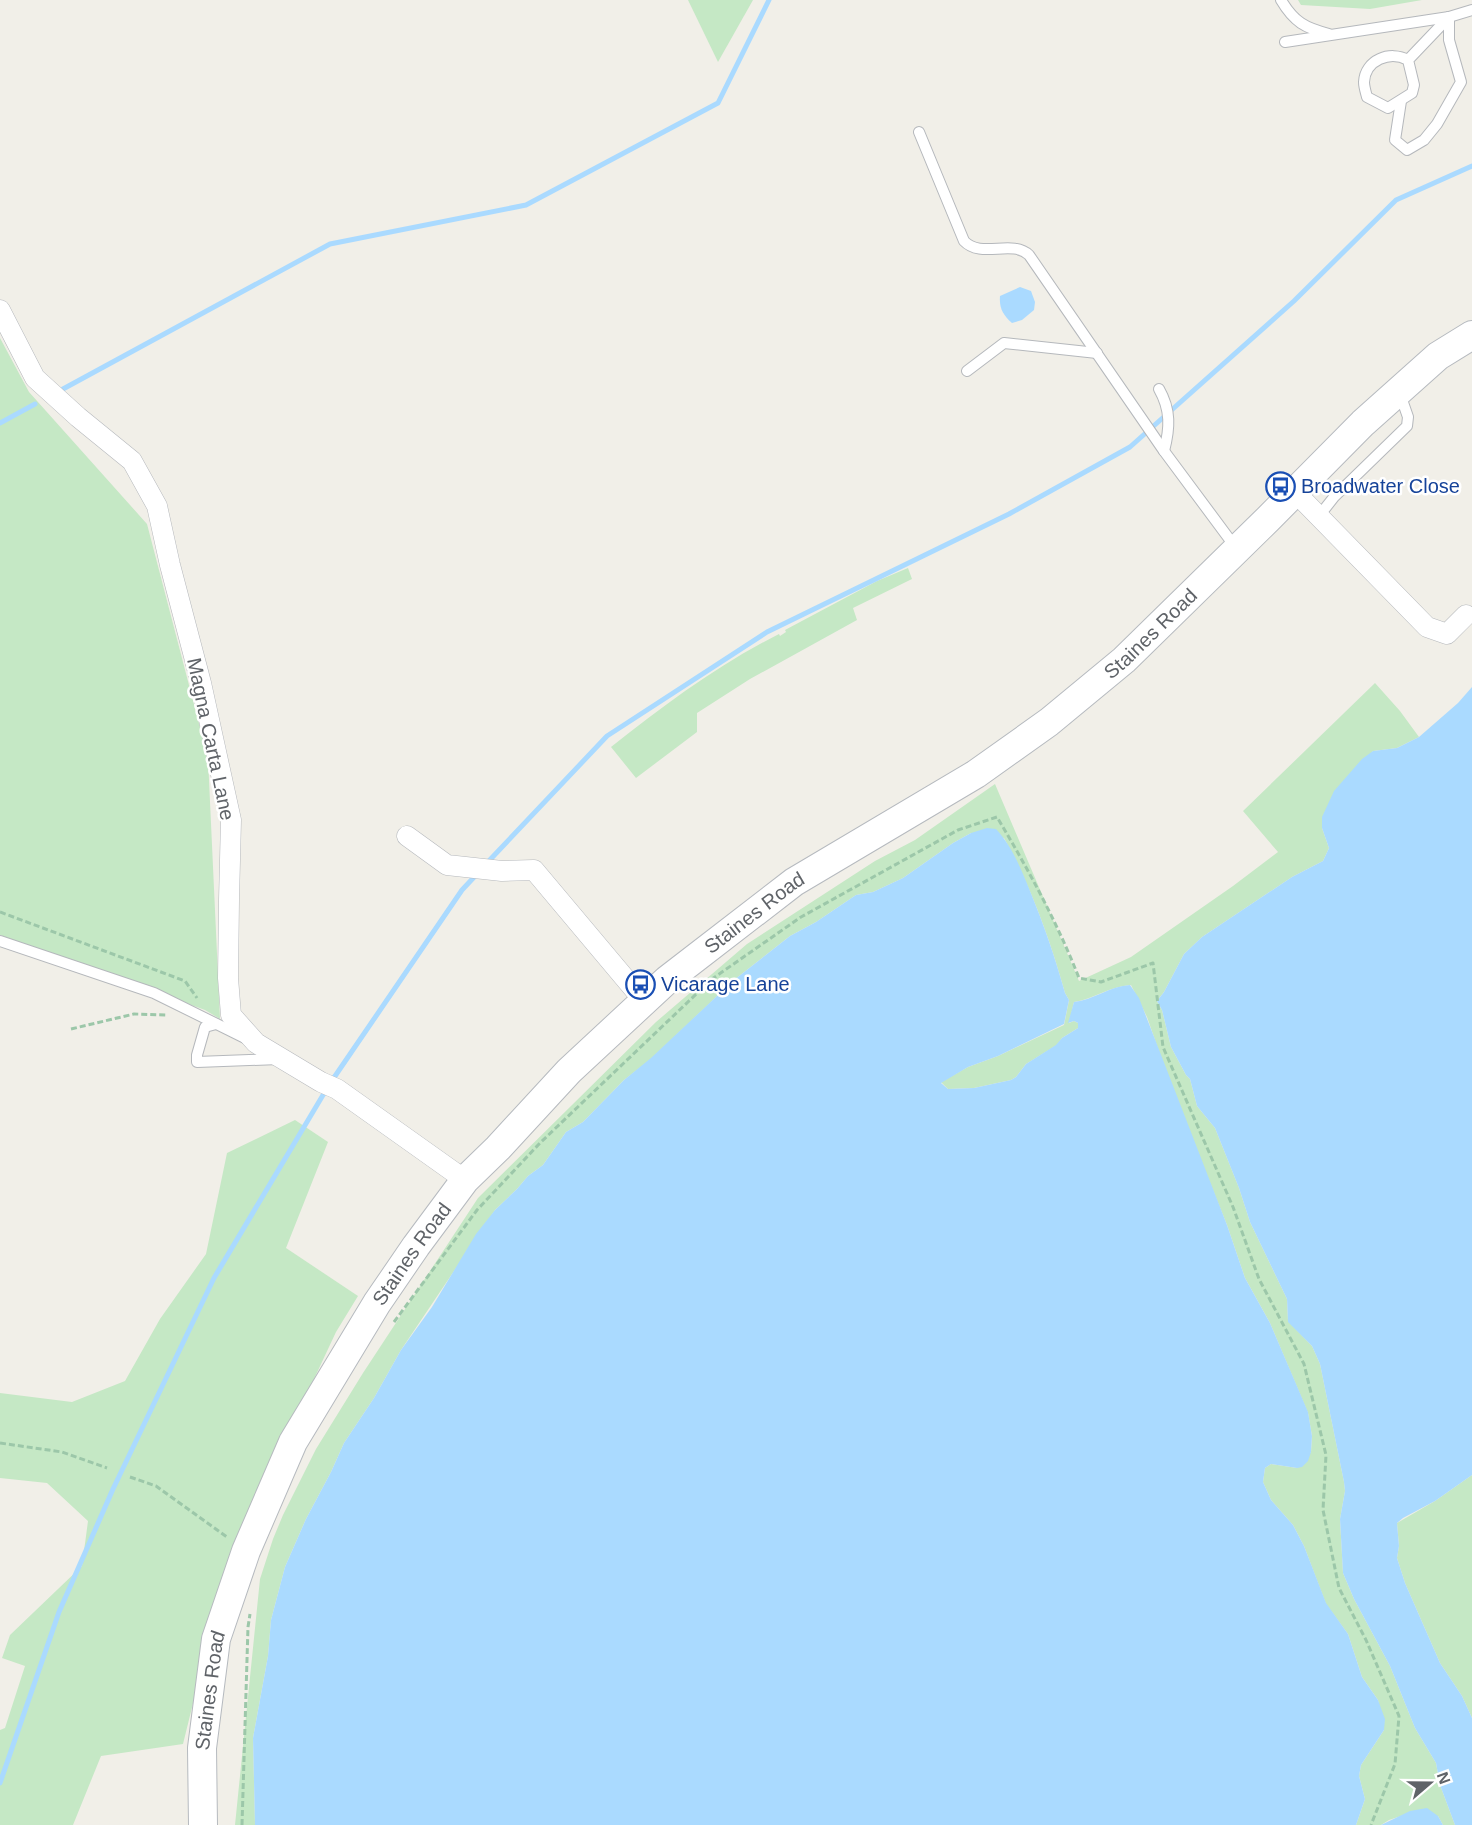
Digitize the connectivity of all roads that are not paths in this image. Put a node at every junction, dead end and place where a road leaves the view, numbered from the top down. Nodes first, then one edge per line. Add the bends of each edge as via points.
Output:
1 (1281, 0) edge
2 (1472, 10) edge
3 (1449, 17) junction
4 (1332, 35) junction
5 (1285, 42) dead end
6 (1408, 60) junction
7 (1401, 101) junction
8 (919, 132) dead end
9 (0, 310) edge
10 (1472, 335) edge
11 (1097, 353) junction
12 (967, 370) dead end
13 (1159, 390) dead end
14 (1399, 391) junction
15 (1164, 450) junction
16 (1295, 492) junction
17 (1318, 516) junction
18 (1237, 550) junction
19 (1466, 615) dead end
20 (407, 836) dead end
21 (0, 941) edge
22 (644, 1001) junction
23 (216, 1024) junction
24 (256, 1043) junction
25 (282, 1059) junction
26 (465, 1180) junction
27 (203, 1825) edge

1 - 4 lane via 1306,28
2 - 3 lane
3 - 4 lane
3 - 6 lane
3 - 7 lane via 1449,40 1461,82 1424,140 1407,150 1395,140
4 - 5 lane
6 - 7 lane via 1414,85 1412,93
6 - 7 lane via 1401,56 1375,60 1364,83 1367,97 1388,108
8 - 11 lane via 964,241 978,248 1026,252
9 - 24 street, Magna Carta Lane via 35,378 132,461 157,506 231,820 231,1015
10 - 14 main road, Staines Road via 1438,356
11 - 12 lane via 1004,343
11 - 15 lane
13 - 15 lane via 1168,408
14 - 16 main road, Staines Road
14 - 17 lane via 1407,426
15 - 18 lane
16 - 17 street
16 - 18 main road, Staines Road
17 - 19 street via 1427,627 1447,634
18 - 22 main road, Staines Road via 1124,660 1049,722 968,779 794,882
20 - 22 street via 447,865 534,870
21 - 23 lane via 154,993
22 - 26 main road, Staines Road via 569,1071
23 - 24 lane
23 - 25 lane via 205,1027 197,1062
24 - 25 street, Magna Carta Lane
25 - 26 street, Magna Carta Lane via 329,1086
26 - 27 main road, Staines Road via 377,1303 293,1442 246,1551 216,1639 202,1748

